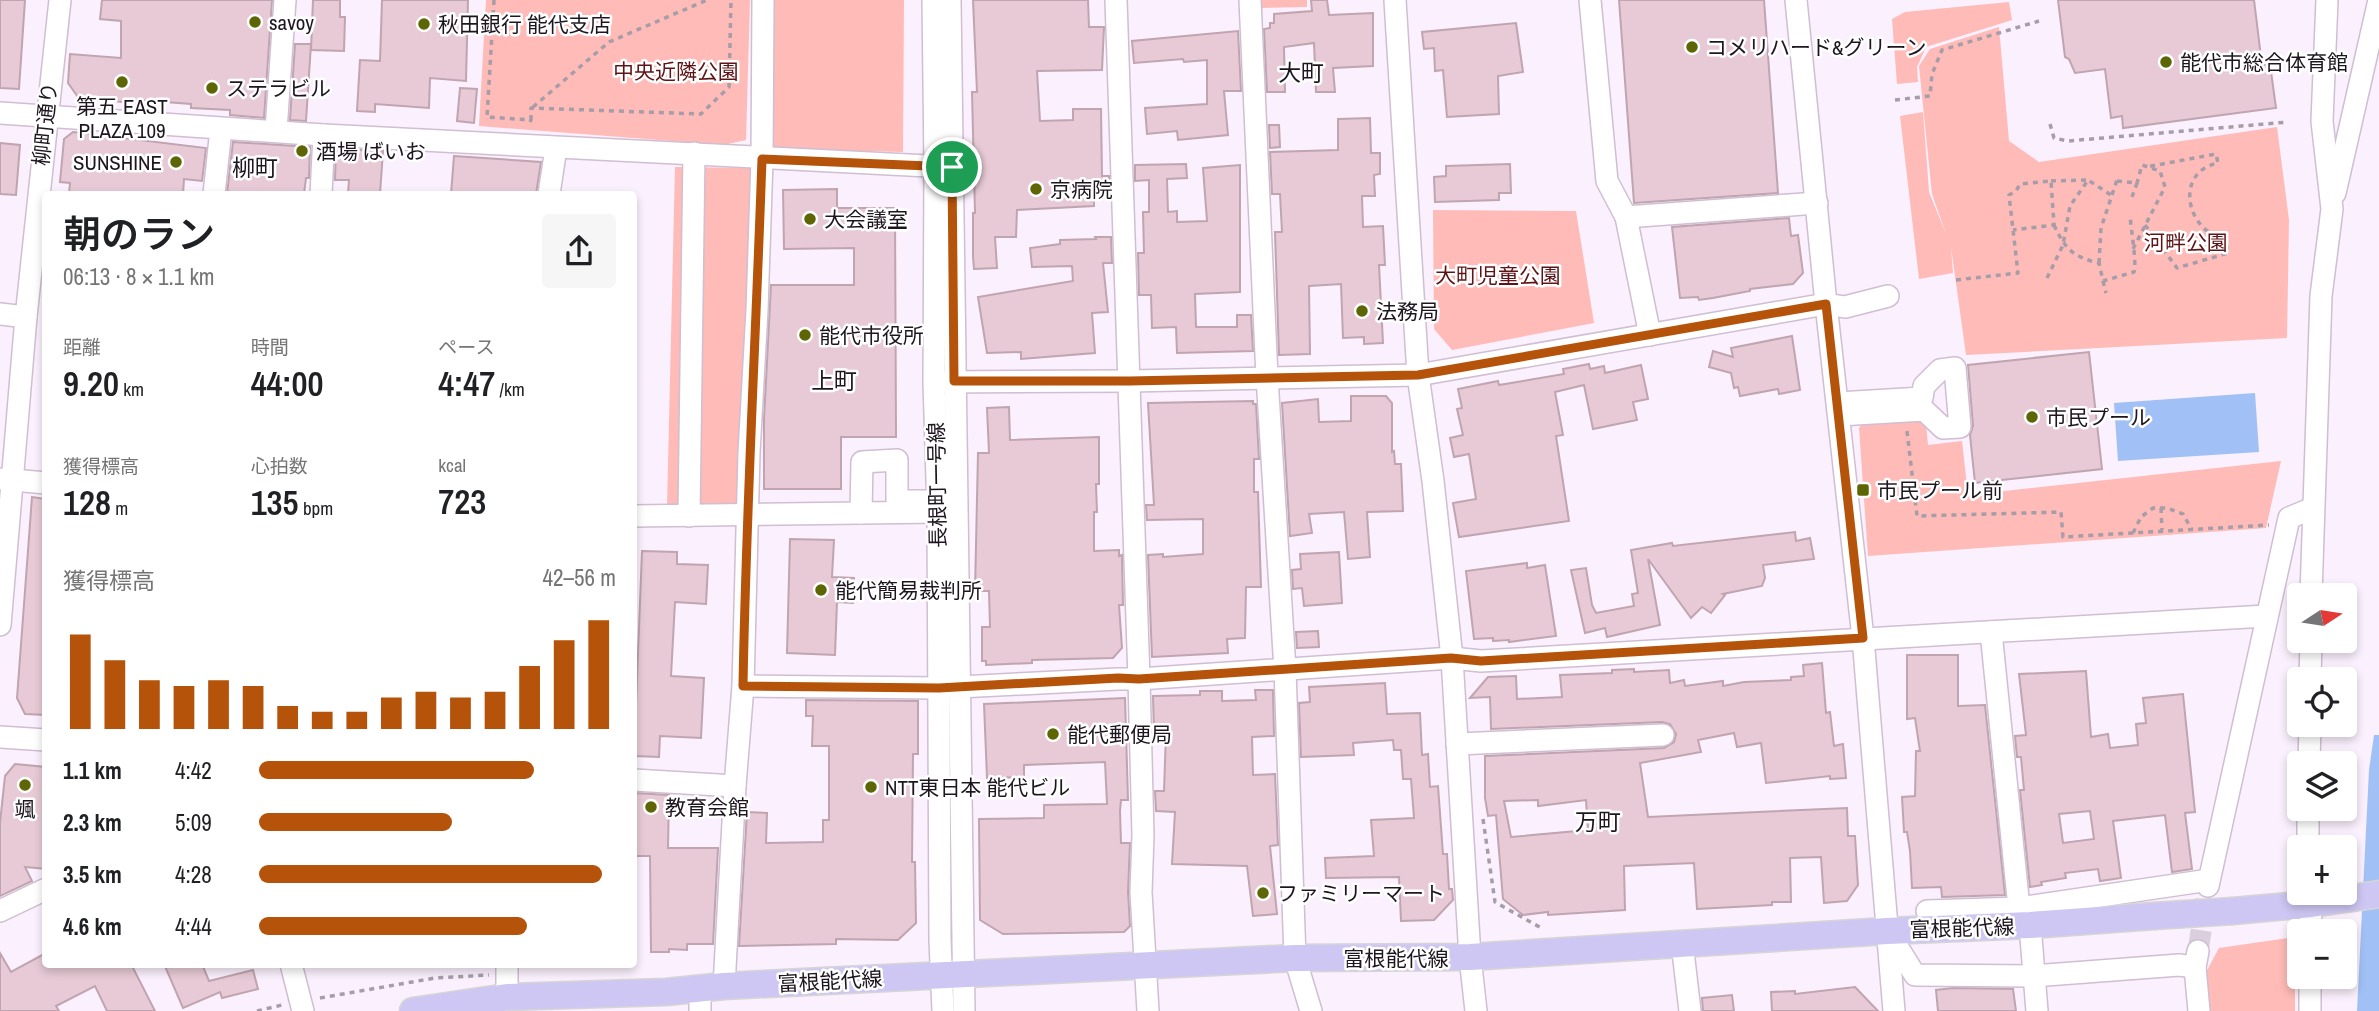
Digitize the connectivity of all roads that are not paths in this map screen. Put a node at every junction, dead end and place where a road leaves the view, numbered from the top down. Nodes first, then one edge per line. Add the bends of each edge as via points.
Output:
1 (60, 0) edge
2 (285, 0) edge
3 (763, 0) edge
4 (933, 0) edge
5 (950, 0) edge
6 (1116, 0) edge
7 (1250, 0) edge
8 (1395, 0) edge
9 (1590, 0) edge
10 (1796, 0) edge
11 (2327, 0) edge
12 (2379, 0) edge
13 (0, 113) edge
14 (46, 117) junction
15 (221, 129) junction
16 (276, 131) junction
17 (324, 135) junction
18 (556, 148) junction
19 (694, 153) junction
20 (762, 159) junction
21 (943, 167) junction
22 (214, 191) edge
23 (321, 191) edge
24 (549, 191) edge
25 (1817, 203) junction
26 (2332, 209) junction
27 (1626, 217) junction
28 (1888, 296) dead end
29 (1826, 304) junction
30 (0, 314) edge
31 (26, 317) junction
32 (1650, 335) junction
33 (1418, 375) junction
34 (1267, 377) junction
35 (1130, 381) junction
36 (944, 382) junction
37 (1838, 409) junction
38 (7, 479) edge
39 (42, 483) edge
40 (938, 506) junction
41 (2313, 508) junction
42 (861, 513) junction
43 (747, 515) junction
44 (637, 516) edge
45 (689, 516) junction
46 (2311, 583) edge
47 (2266, 615) junction
48 (0, 625) edge
49 (1990, 632) junction
50 (1863, 638) junction
51 (1451, 658) junction
52 (1285, 670) junction
53 (1139, 679) junction
54 (743, 686) junction
55 (961, 686) junction
56 (939, 688) junction
57 (1663, 735) dead end
58 (0, 737) edge
59 (42, 740) edge
60 (1457, 744) junction
61 (637, 780) edge
62 (735, 786) junction
63 (42, 891) edge
64 (2379, 894) edge
65 (2357, 897) edge
66 (2287, 902) edge
67 (0, 911) edge
68 (1927, 911) dead end
69 (2024, 916) junction
70 (1887, 931) junction
71 (1682, 943) junction
72 (1469, 957) junction
73 (1295, 958) junction
74 (1144, 965) junction
75 (292, 968) edge
76 (507, 968) edge
77 (952, 975) junction
78 (2033, 976) junction
79 (2310, 989) edge
80 (708, 995) edge
81 (507, 997) junction
82 (554, 1003) edge
83 (303, 1011) edge
84 (413, 1011) edge
85 (943, 1011) edge
86 (964, 1011) edge
87 (1148, 1011) edge
88 (1311, 1011) edge
89 (1476, 1011) edge
90 (1689, 1011) edge
91 (1894, 1011) edge
92 (2037, 1011) edge
93 (2200, 1011) edge
94 (2309, 1011) edge

1 - 14 street, 柳町通り
2 - 16 street
3 - 20 street
4 - 21 street, 長根町一号線
5 - 21 street
6 - 35 street
7 - 34 street
8 - 33 street
9 - 27 street via 1607,181
10 - 25 street
11 - 26 street via 2322,121
12 - 26 street
13 - 14 street
14 - 15 street
14 - 31 street, 柳町通り
15 - 16 street
15 - 22 street
16 - 17 street
17 - 18 street
17 - 23 street
18 - 19 street
18 - 24 street
19 - 20 street
19 - 45 street
20 - 21 street
20 - 43 street
21 - 36 street, 長根町一号線
25 - 27 street
25 - 29 street
26 - 41 street via 2321,296
27 - 32 street
28 - 29 street via 1845,307
29 - 32 street
29 - 37 street
30 - 31 street
31 - 38 street, 柳町通り
32 - 33 street
33 - 34 street
33 - 51 street
34 - 35 street
34 - 52 street
35 - 36 street
35 - 53 street
36 - 40 street, 長根町一号線
36 - 55 street
37 - 37 street via 1924,410 1943,428 1960,427 1955,368 1940,370 1924,386 1922,398
37 - 50 street
38 - 39 street
38 - 48 street, 柳町通り
40 - 42 street
40 - 42 street via 897,501 897,460 862,462
40 - 56 street, 長根町一号線
41 - 46 street
41 - 47 street via 2289,518
42 - 43 street
43 - 45 street
43 - 54 street
44 - 45 street
47 - 49 street
47 - 69 street via 2208,883
49 - 50 street
49 - 69 street
50 - 51 street via 1481,661
50 - 70 street
51 - 52 street
51 - 60 street
52 - 53 street
52 - 73 street
53 - 55 street
53 - 74 street
54 - 56 street
54 - 62 street
55 - 56 street
55 - 77 street
56 - 77 street, 長根町一号線
57 - 60 street
58 - 59 street
60 - 72 street
61 - 62 street
62 - 80 street
63 - 67 street
64 - 65 main road, 富根能代線
66 - 69 main road, 富根能代線, bridge via 2154,916
68 - 69 street
69 - 70 main road, 富根能代線
69 - 78 street
70 - 71 main road, 富根能代線
70 - 78 street via 1915,975
70 - 91 street
71 - 72 main road, 富根能代線
71 - 90 street
72 - 73 main road, 富根能代線
72 - 89 street
73 - 74 main road, 富根能代線
73 - 88 street
74 - 77 main road, 富根能代線
74 - 87 street
75 - 83 street
76 - 81 street
77 - 80 main road, 富根能代線
77 - 85 street, 長根町一号線
77 - 86 street
78 - 92 street
78 - 93 street via 2179,965 2196,959
79 - 94 street
80 - 82 main road, 富根能代線 via 666,992
81 - 82 main road, 富根能代線
81 - 84 main road, 富根能代線

